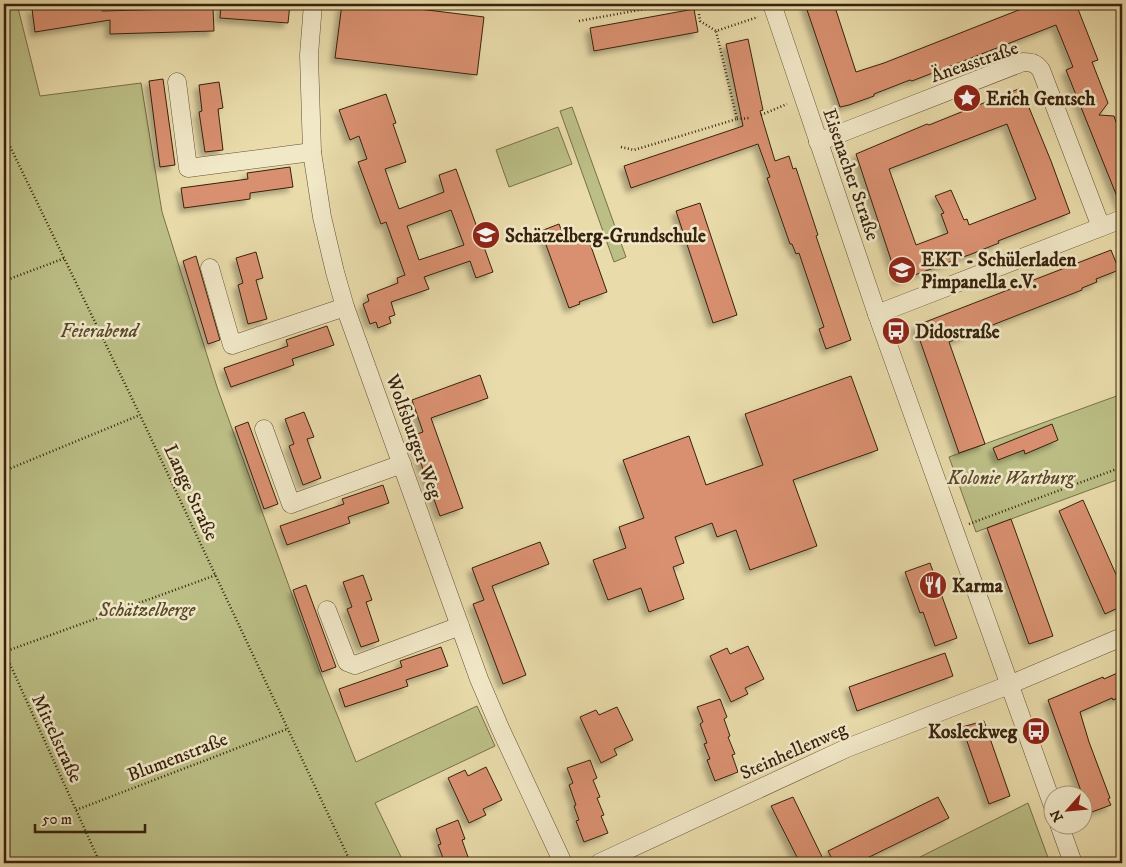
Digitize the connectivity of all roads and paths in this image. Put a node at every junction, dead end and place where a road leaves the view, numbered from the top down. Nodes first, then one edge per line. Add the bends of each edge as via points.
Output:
1 (313, 4) edge
2 (672, 4) edge
3 (696, 4) edge
4 (772, 4) edge
5 (758, 17) dead end
6 (579, 21) dead end
7 (716, 31) junction
8 (176, 82) dead end
9 (787, 104) dead end
10 (760, 114) dead end
11 (750, 118) dead end
12 (737, 119) junction
13 (4, 134) edge
14 (818, 142) junction
15 (621, 146) dead end
16 (312, 152) junction
17 (1122, 219) edge
18 (1101, 227) junction
19 (64, 258) junction
20 (210, 268) dead end
21 (4, 281) edge
22 (346, 307) junction
23 (877, 314) junction
24 (140, 415) junction
25 (264, 429) dead end
26 (402, 464) junction
27 (1122, 467) edge
28 (4, 471) edge
29 (968, 525) dead end
30 (216, 575) junction
31 (327, 610) dead end
32 (460, 626) junction
33 (1122, 637) edge
34 (4, 652) edge
35 (1009, 686) junction
36 (288, 729) junction
37 (1045, 784) edge
38 (76, 810) junction
39 (1062, 834) edge
40 (100, 863) edge
41 (351, 863) edge
42 (563, 863) edge
43 (599, 863) edge
44 (1072, 863) edge

1 - 16 street, Wolfsburger Weg via 309,55
2 - 6 path
3 - 7 path via 700,22
4 - 14 street, Eisenacher Straße
5 - 7 path
7 - 12 path
8 - 16 street via 188,168
9 - 10 path
11 - 12 path
12 - 15 path via 634,150
13 - 19 path, Lange Straße
14 - 18 street, Äneasstraße via 1022,62 1030,62 1041,70
14 - 23 street, Eisenacher Straße
16 - 22 street, Wolfsburger Weg via 322,216
17 - 18 street
18 - 23 street
19 - 21 path
19 - 24 path, Lange Straße
20 - 22 street via 232,345
22 - 26 street, Wolfsburger Weg
23 - 35 street, Eisenacher Straße
24 - 28 path
24 - 30 path, Lange Straße
25 - 26 street via 291,504
26 - 32 street, Wolfsburger Weg
27 - 29 path
30 - 34 path
30 - 36 path, Lange Straße
31 - 32 street via 347,662 355,665
32 - 42 street, Wolfsburger Weg via 496,720
33 - 35 street
34 - 38 path, Mittelstraße
35 - 37 street, Eisenacher Straße
35 - 43 street, Steinhellenweg via 847,748
36 - 38 path, Blumenstraße
36 - 41 path, Lange Straße
38 - 40 path, Mittelstraße
39 - 44 street

